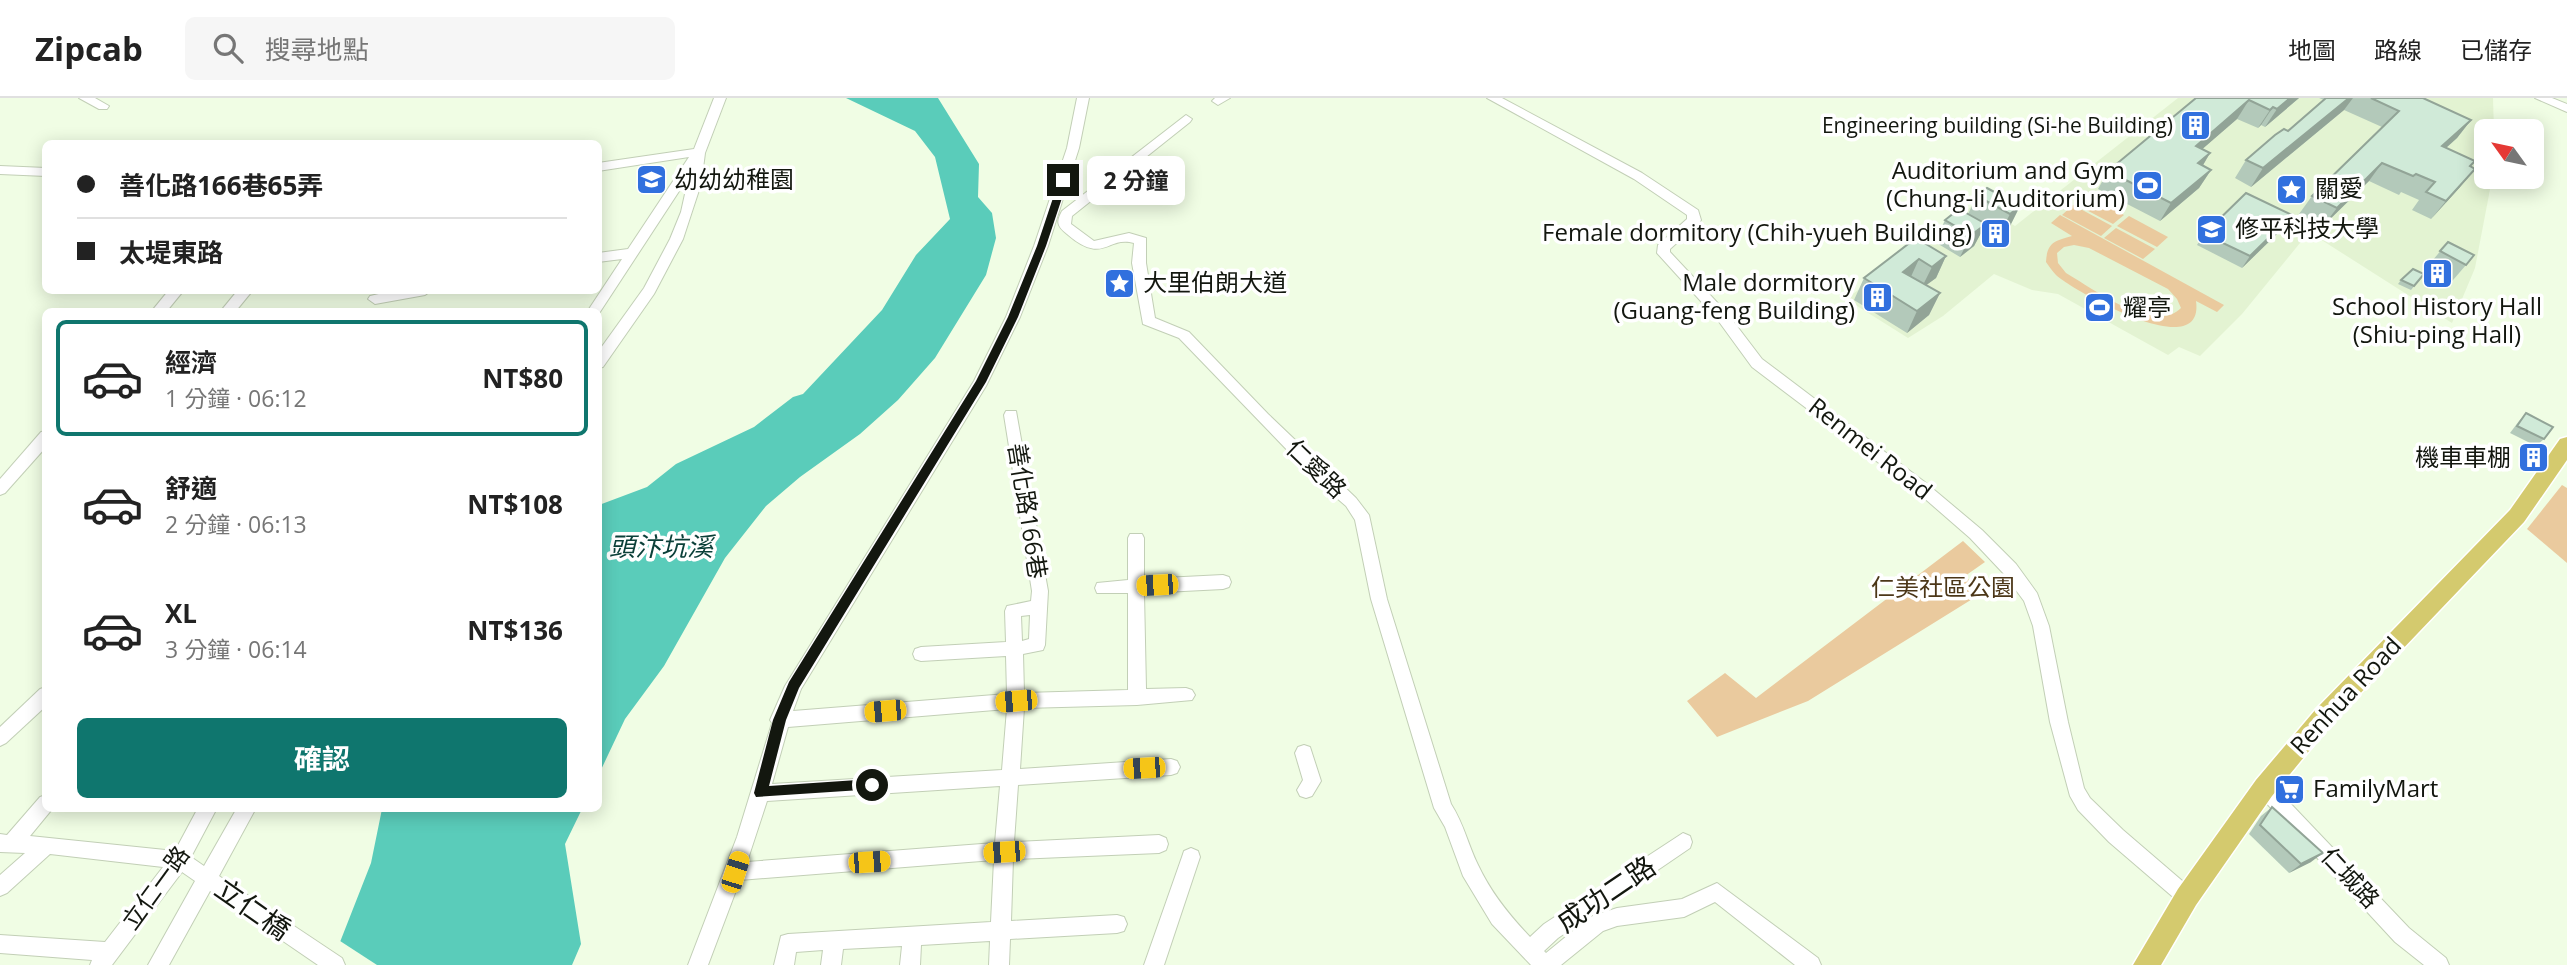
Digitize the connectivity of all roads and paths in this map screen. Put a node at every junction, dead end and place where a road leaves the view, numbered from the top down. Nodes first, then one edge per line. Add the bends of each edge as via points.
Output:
1 (85, 98) edge
2 (720, 98) edge
3 (1083, 98) edge
4 (1493, 98) edge
5 (2541, 98) edge
6 (103, 106) dead end
7 (2567, 108) edge
8 (1186, 119) dead end
9 (699, 152) junction
10 (602, 166) edge
11 (0, 170) edge
12 (42, 172) edge
13 (633, 253) junction
14 (602, 257) edge
15 (174, 294) edge
16 (243, 294) edge
17 (405, 294) edge
18 (375, 300) edge
19 (161, 308) edge
20 (230, 308) edge
21 (597, 308) edge
22 (602, 358) edge
23 (1011, 415) dead end
24 (42, 441) edge
25 (2567, 444) edge
26 (0, 489) edge
27 (1136, 538) dead end
28 (1223, 582) dead end
29 (1135, 586) junction
30 (1103, 588) dead end
31 (1039, 607) junction
32 (1014, 649) junction
33 (921, 654) dead end
34 (1186, 695) dead end
35 (42, 698) edge
36 (1137, 698) junction
37 (1016, 701) junction
38 (779, 720) junction
39 (0, 738) edge
40 (1304, 753) dead end
41 (1171, 767) dead end
42 (1011, 776) junction
43 (2264, 788) junction
44 (1306, 790) dead end
45 (760, 793) junction
46 (42, 807) edge
47 (206, 812) edge
48 (245, 812) edge
49 (1683, 842) dead end
50 (6, 843) edge
51 (1159, 844) dead end
52 (47, 845) junction
53 (1004, 852) junction
54 (1191, 857) dead end
55 (180, 860) junction
56 (735, 872) junction
57 (206, 876) junction
58 (0, 887) edge
59 (2187, 897) junction
60 (1117, 924) dead end
61 (1000, 932) junction
62 (912, 938) junction
63 (834, 941) junction
64 (0, 944) edge
65 (104, 959) edge
66 (1536, 960) edge
67 (158, 965) edge
68 (335, 965) edge
69 (698, 965) edge
70 (784, 965) edge
71 (831, 965) edge
72 (910, 965) edge
73 (999, 965) edge
74 (1154, 965) edge
75 (1811, 965) edge
76 (2146, 965) edge
77 (2439, 965) edge

1 - 6 street
2 - 9 street
3 - 38 street via 1059,195 1002,338 954,427 794,685
4 - 59 street, Renmei Road via 1638,176 1693,213 1694,220 1663,248 1664,253 1722,316 1757,363 1921,487 2010,569 2031,598 2041,626 2076,790 2116,836
5 - 7 street
8 - 66 street, 仁愛路 via 1068,212 1065,226 1097,246 1129,236 1141,241 1139,263 1148,321 1184,335 1363,519 1379,599 1443,807 1475,880 1499,919
9 - 10 street
9 - 13 street
9 - 22 street via 695,186 668,259 637,313
11 - 12 street
13 - 14 street
13 - 21 street
15 - 19 street
16 - 20 street
17 - 18 street
23 - 31 street, 善化路166巷
24 - 26 street
25 - 43 main road, Renhua Road via 2517,516 2324,716
27 - 29 street
28 - 29 street
29 - 30 street
29 - 36 street
31 - 32 street, 善化路166巷 via 1037,645
31 - 32 street, 善化路166巷 via 1013,611
32 - 33 street
32 - 37 street, 善化路166巷
34 - 36 street
35 - 39 street
36 - 37 street
37 - 38 street
37 - 42 street, 善化路166巷
38 - 45 street
40 - 44 street via 1311,780
41 - 42 street
42 - 45 street
42 - 53 street, 善化路166巷
43 - 59 main road, Renhua Road
43 - 77 street, 仁城路 via 2402,935
45 - 56 street
46 - 50 street
47 - 55 street, 立仁一路
48 - 57 street
49 - 66 street, 成功二路 via 1551,931
50 - 52 street
51 - 53 street
52 - 55 street
52 - 58 street
53 - 56 street
53 - 61 street, 善化路166巷
54 - 74 street
55 - 57 street, 立仁橋
55 - 65 street, 立仁一路
56 - 69 street
57 - 67 street
57 - 68 street, 立仁橋
59 - 76 main road, Renhua Road
60 - 61 street
61 - 62 street
61 - 73 street, 善化路166巷
62 - 63 street
62 - 72 street
63 - 70 street via 788,943
63 - 71 street
64 - 65 street
66 - 75 street, 成功二路 via 1597,923 1684,908 1717,892

